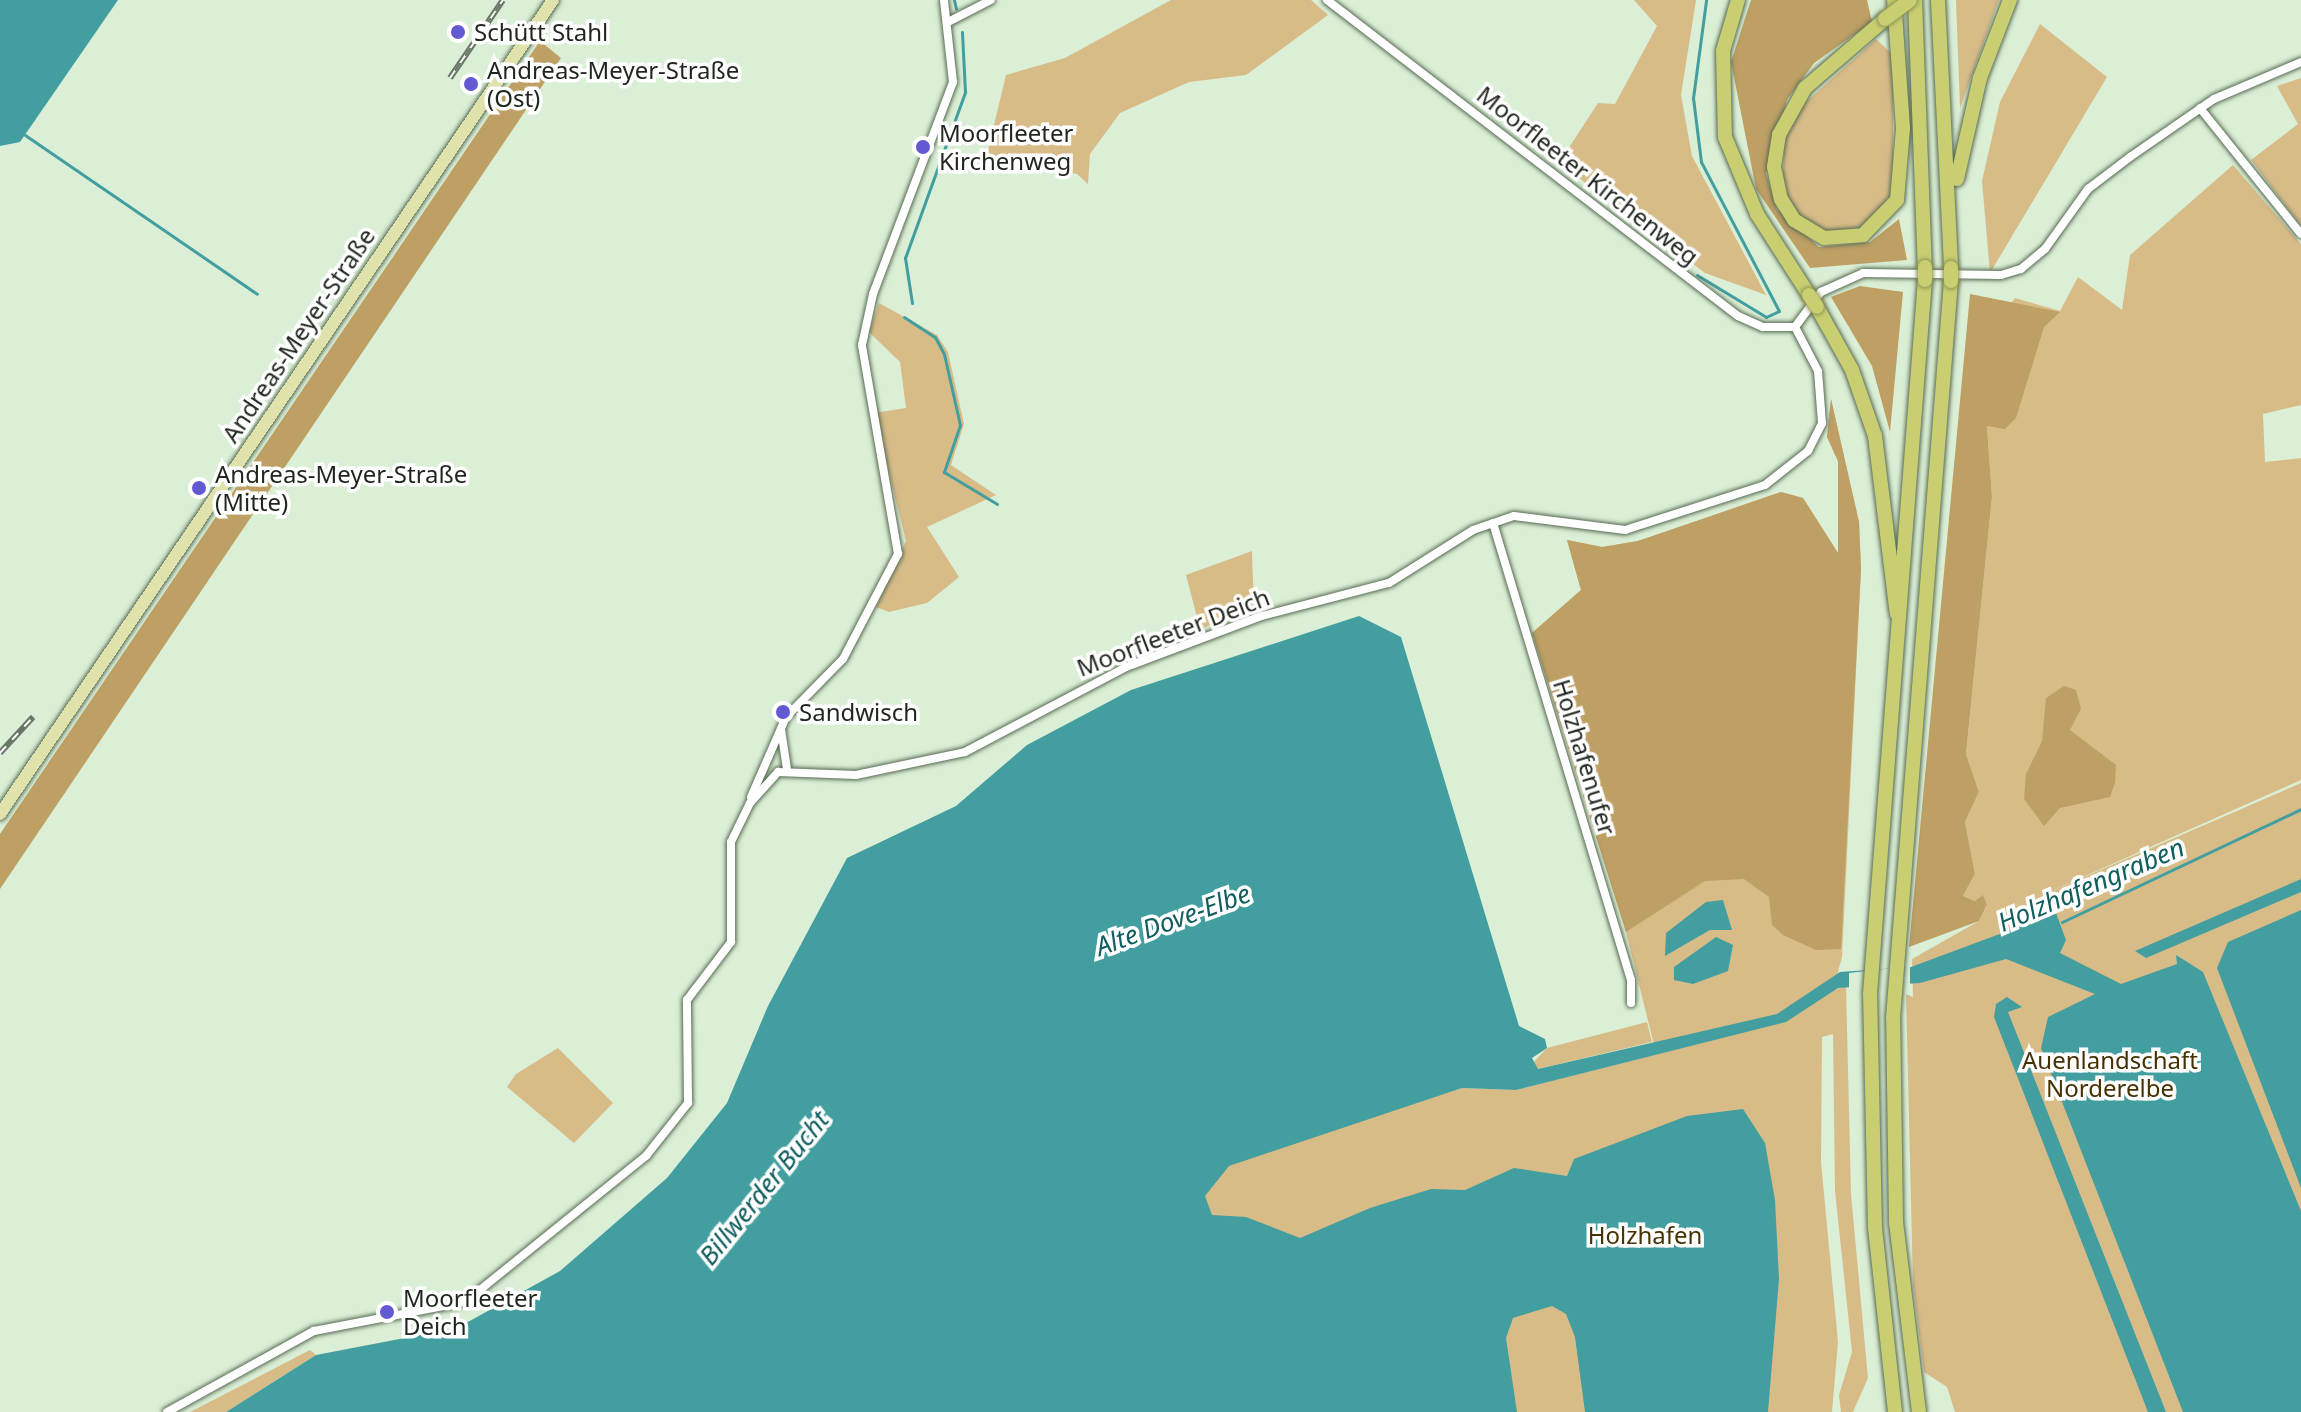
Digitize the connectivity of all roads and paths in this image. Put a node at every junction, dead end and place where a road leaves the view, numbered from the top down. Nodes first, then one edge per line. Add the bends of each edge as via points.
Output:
1 (553, 0) edge
2 (944, 0) edge
3 (991, 0) edge
4 (1327, 0) edge
5 (1738, 0) edge
6 (1894, 0) edge
7 (1912, 0) edge
8 (1938, 0) edge
9 (2010, 0) edge
10 (948, 22) junction
11 (2301, 62) edge
12 (2200, 108) junction
13 (1951, 215) junction
14 (2301, 234) edge
15 (1795, 327) junction
16 (1493, 523) junction
17 (1900, 642) junction
18 (781, 728) junction
19 (787, 769) junction
20 (750, 803) junction
21 (0, 814) edge
22 (1631, 1003) dead end
23 (167, 1412) edge
24 (1895, 1412) edge
25 (1919, 1412) edge

1 - 21 main road, Andreas-Meyer-Straße
2 - 10 street
3 - 10 street
4 - 15 street, Moorfleeter Kirchenweg via 1738,316 1763,327
5 - 17 highway via 1723,51 1725,137 1747,195 1852,370 1879,449
6 - 7 highway, bridge via 1903,141 1897,200 1863,235 1824,238 1794,220 1781,199 1774,167 1779,135 1805,88 1885,19
7 - 17 highway via 1925,273
8 - 13 highway
9 - 13 highway via 1968,120
10 - 18 street via 950,93 873,294 862,345 898,554 843,659
11 - 12 street
12 - 14 street
12 - 15 street via 2088,189 2045,249 2021,269 1988,276 1863,273 1821,292
13 - 25 highway via 1951,274 1894,991 1896,1223
15 - 16 street, Moorfleeter Deich via 1818,371 1822,423 1808,451 1765,485 1625,530 1539,515
16 - 19 street, Moorfleeter Deich via 1389,583 1262,616 1126,667 965,752 856,775
16 - 22 street, Holzhafenufer via 1631,980
17 - 24 highway via 1870,994 1875,1228
18 - 19 street
18 - 20 street
19 - 20 street
20 - 23 street via 728,853 731,942 687,1000 690,1096 646,1156 465,1302 314,1331

